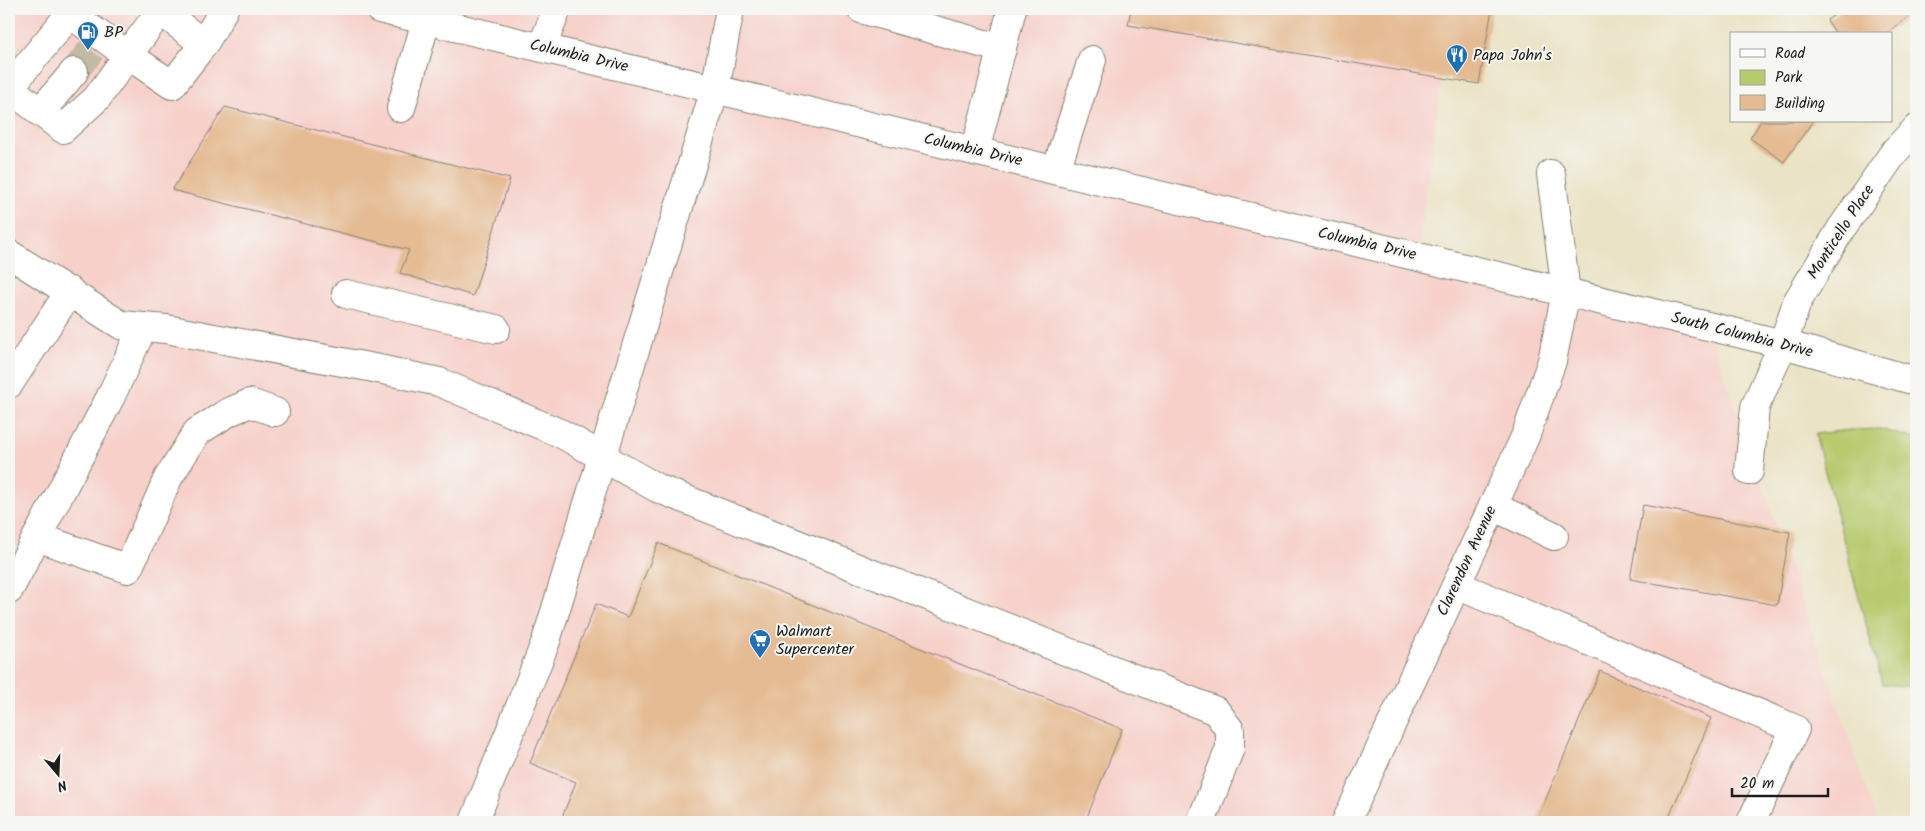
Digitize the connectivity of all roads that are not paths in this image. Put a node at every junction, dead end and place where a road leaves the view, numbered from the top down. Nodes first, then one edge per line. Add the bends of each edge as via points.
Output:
1 (224, 9) edge
2 (379, 9) edge
3 (557, 9) edge
4 (730, 9) edge
5 (861, 9) edge
6 (1012, 9) edge
7 (160, 10) edge
8 (426, 21) junction
9 (204, 44) junction
10 (542, 47) junction
11 (1002, 49) junction
12 (128, 55) junction
13 (1092, 60) dead end
14 (74, 72) tunnel mouth
15 (9, 88) edge
16 (715, 89) junction
17 (401, 108) dead end
18 (40, 112) junction
19 (1916, 130) edge
20 (975, 151) junction
21 (1056, 170) junction
22 (1551, 174) dead end
23 (9, 254) edge
24 (70, 291) junction
25 (1566, 292) junction
26 (346, 294) dead end
27 (143, 327) junction
28 (496, 329) dead end
29 (1783, 344) junction
30 (1916, 381) edge
31 (9, 384) edge
32 (275, 412) dead end
33 (601, 456) junction
34 (1749, 471) dead end
35 (1493, 506) junction
36 (1554, 536) dead end
37 (37, 537) junction
38 (1456, 585) junction
39 (9, 590) edge
40 (474, 822) edge
41 (1201, 822) edge
42 (1346, 822) edge
43 (1751, 822) edge

1 - 9 main road
2 - 8 main road, Columbia Drive
3 - 10 main road
4 - 16 main road
5 - 11 main road
6 - 11 main road
7 - 9 main road
7 - 12 main road
8 - 10 main road, Columbia Drive
8 - 17 main road
9 - 12 main road via 172,85
10 - 16 main road, Columbia Drive
11 - 20 main road
12 - 15 main road via 100,40 70,14
12 - 18 main road via 97,98 64,129
13 - 21 main road
14 - 18 main road
15 - 18 main road
16 - 20 main road, Columbia Drive
16 - 33 main road
19 - 29 main road, Monticello Place via 1895,151 1841,229 1797,302
20 - 21 main road, Columbia Drive
21 - 25 main road, Columbia Drive
22 - 25 main road, Clarendon Avenue
23 - 24 main road
24 - 27 main road via 121,325
24 - 31 main road
25 - 29 main road, South Columbia Drive
25 - 35 main road, Clarendon Avenue via 1549,370 1525,437
26 - 28 main road
27 - 33 main road via 185,332 439,382 562,434
27 - 37 main road via 110,398
29 - 30 main road, South Columbia Drive
29 - 34 main road, Monticello Place via 1755,408
32 - 37 main road via 250,403 197,432 168,478 128,569
33 - 40 main road via 546,641
33 - 41 main road via 657,488 1216,711 1230,730 1230,748
35 - 36 main road
35 - 38 main road, Clarendon Avenue
37 - 39 main road
38 - 42 main road, Clarendon Avenue
38 - 43 main road via 1795,729

